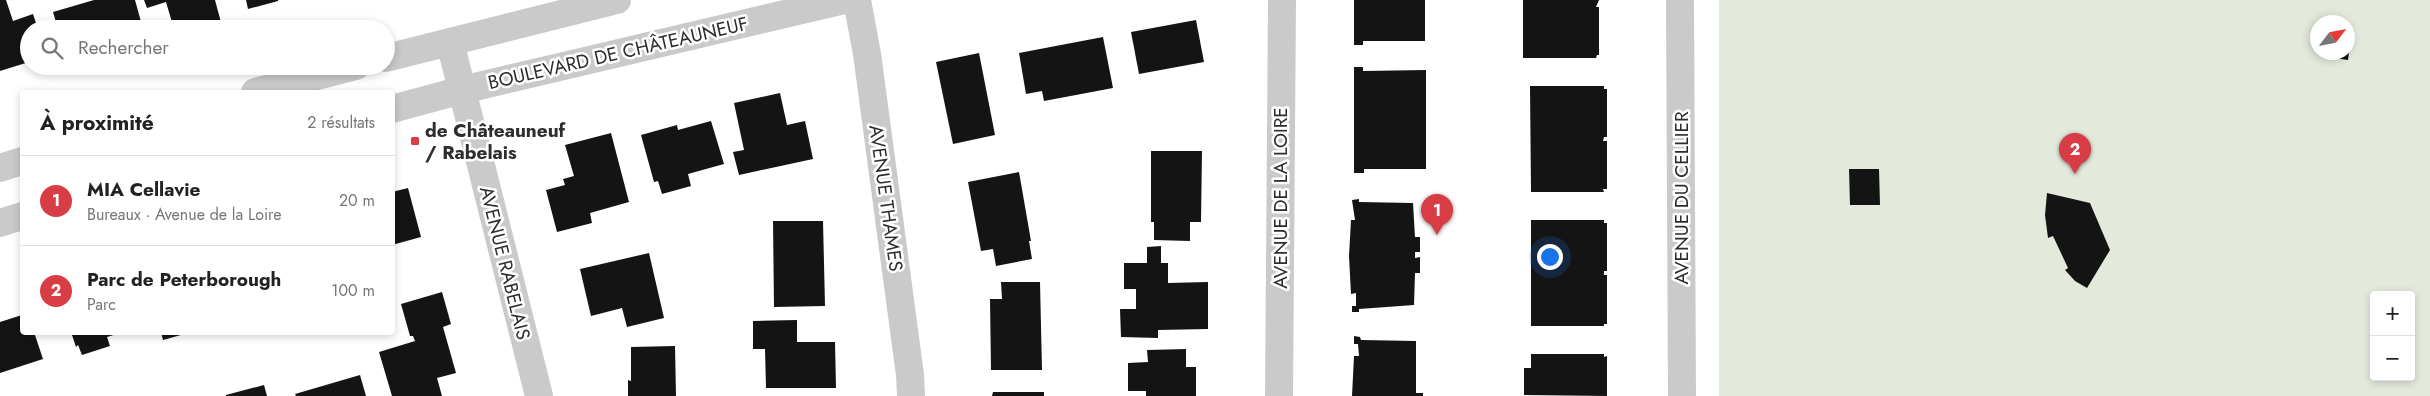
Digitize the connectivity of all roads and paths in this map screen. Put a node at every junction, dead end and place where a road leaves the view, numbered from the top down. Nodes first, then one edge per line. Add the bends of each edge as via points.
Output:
1 (617, 0) edge
2 (844, 0) edge
3 (857, 0) edge
4 (1282, 0) edge
5 (1680, 0) edge
6 (450, 42) junction
7 (395, 56) edge
8 (321, 75) edge
9 (263, 90) edge
10 (462, 90) junction
11 (395, 108) edge
12 (20, 162) edge
13 (0, 168) edge
14 (20, 217) edge
15 (0, 223) edge
16 (539, 396) edge
17 (911, 396) edge
18 (1279, 396) edge
19 (1682, 396) edge

1 - 6 street
2 - 10 street, BOULEVARD DE CHÂTEAUNEUF
3 - 17 street, AVENUE THAMES
4 - 18 street, AVENUE DE LA LOIRE
5 - 19 street, AVENUE DU CELLIER
6 - 7 street
6 - 10 street, AVENUE RABELAIS
8 - 9 street
10 - 11 street, BOULEVARD DE CHÂTEAUNEUF
10 - 16 street, AVENUE RABELAIS
12 - 13 street
14 - 15 street

